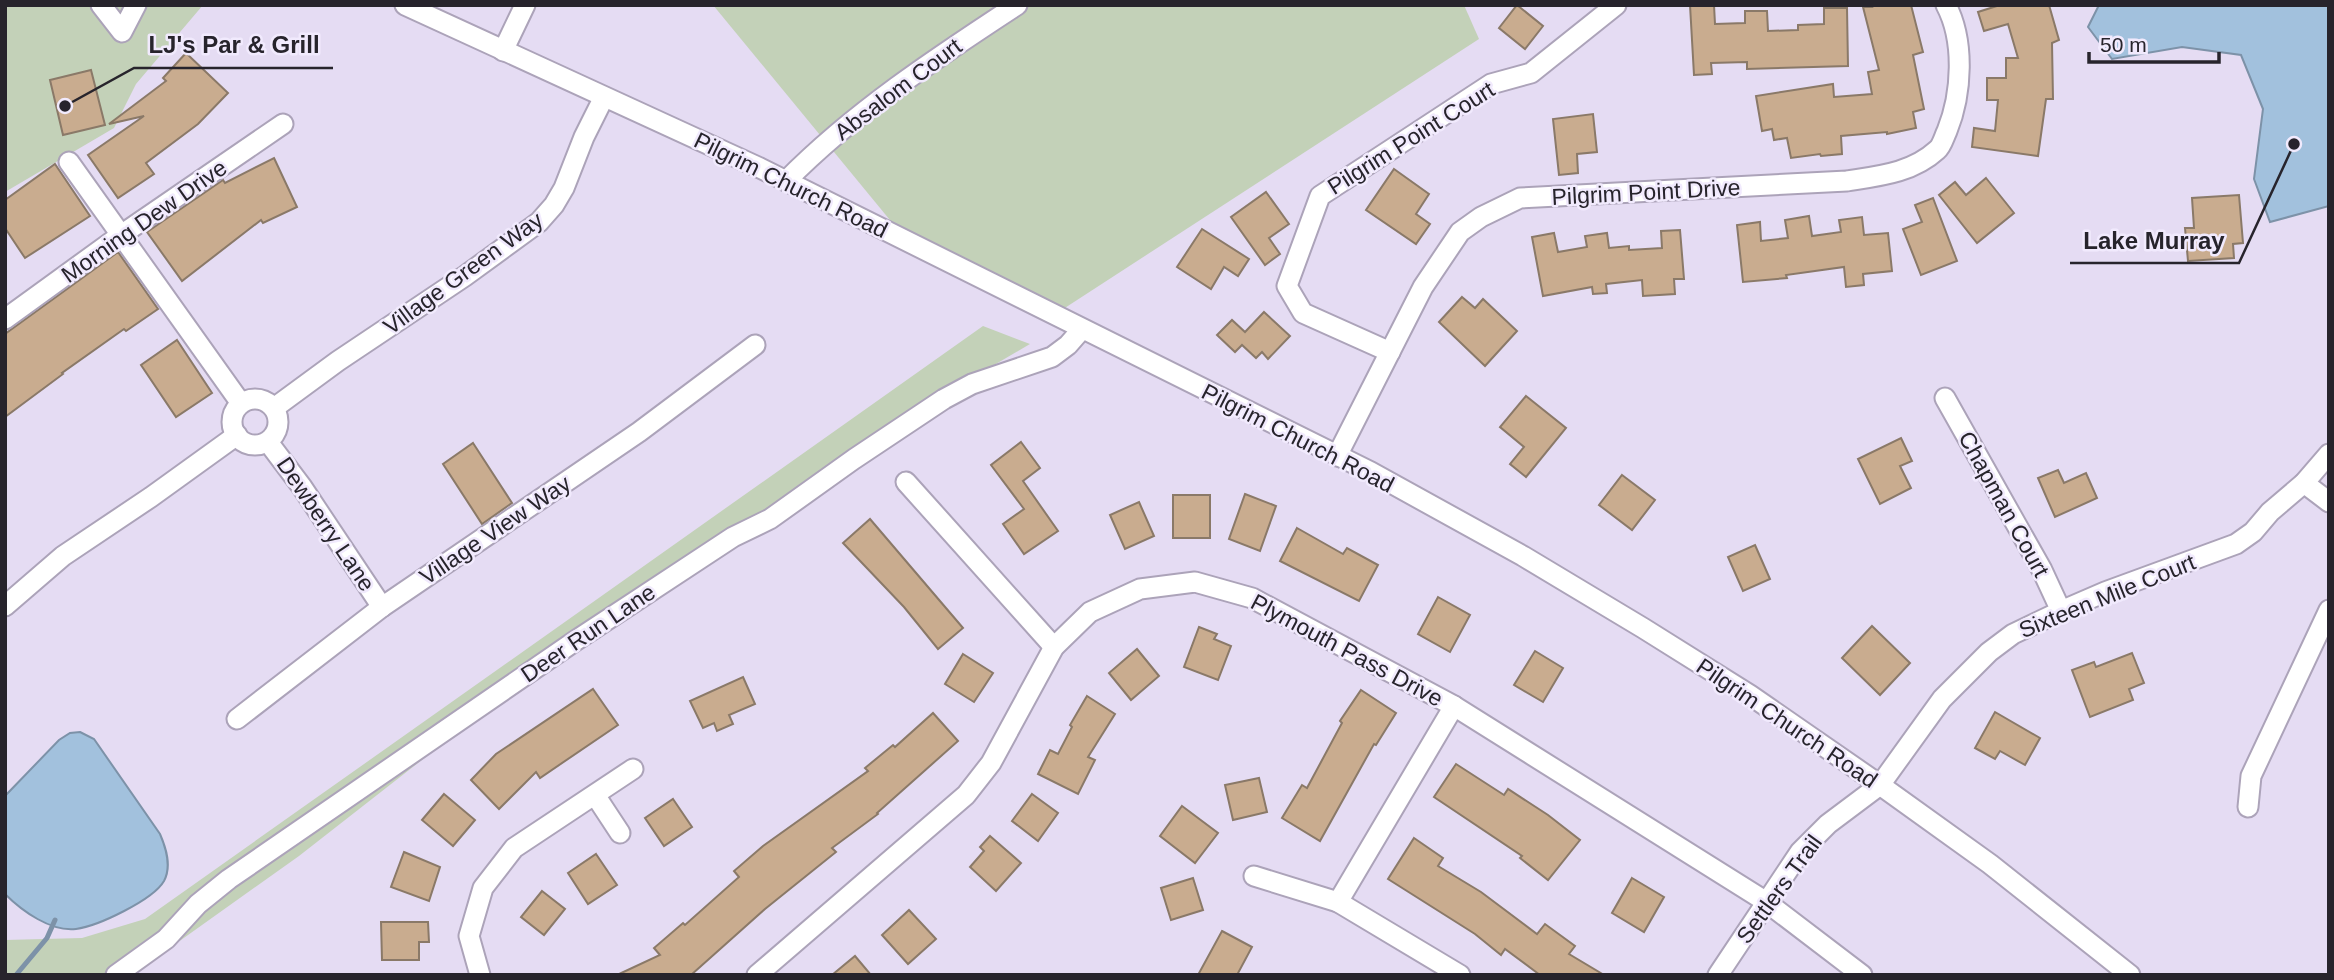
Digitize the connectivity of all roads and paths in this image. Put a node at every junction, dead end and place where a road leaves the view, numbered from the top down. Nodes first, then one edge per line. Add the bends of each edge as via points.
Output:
1 (101, 5) edge
2 (136, 5) edge
3 (405, 5) edge
4 (525, 5) edge
5 (1017, 5) edge
6 (1616, 5) edge
7 (1946, 5) edge
8 (503, 51) junction
9 (604, 97) junction
10 (283, 124) dead end
11 (69, 162) dead end
12 (786, 181) junction
13 (121, 235) junction
14 (5, 319) edge
15 (1082, 329) junction
16 (755, 345) dead end
17 (1390, 352) junction
18 (1945, 398) dead end
19 (240, 402) junction
20 (274, 408) junction
21 (237, 435) junction
22 (268, 442) junction
23 (2329, 454) edge
24 (1337, 456) junction
25 (906, 482) dead end
26 (2304, 484) junction
27 (2329, 502) edge
28 (5, 606) edge
29 (382, 607) junction
30 (2329, 610) edge
31 (2061, 611) junction
32 (1054, 647) junction
33 (1454, 706) junction
34 (237, 719) dead end
35 (633, 769) dead end
36 (1880, 785) junction
37 (595, 795) junction
38 (2248, 807) dead end
39 (620, 833) dead end
40 (1254, 876) dead end
41 (1765, 901) junction
42 (1338, 902) junction
43 (116, 975) edge
44 (480, 975) edge
45 (757, 975) edge
46 (1460, 975) edge
47 (1718, 975) edge
48 (1862, 975) edge
49 (2130, 975) edge

1 - 2 street via 122,32
3 - 8 street, Pilgrim Church Road
4 - 8 street
5 - 12 street, Absalom Court via 919,69 811,155
6 - 17 street, Pilgrim Point Court via 1531,73 1491,84 1320,196 1287,286 1303,313
7 - 17 street, Pilgrim Point Drive via 1954,19 1960,70 1953,115 1939,149 1899,173 1847,181 1520,198 1460,232 1423,287
8 - 9 street, Pilgrim Church Road
9 - 12 street, Pilgrim Church Road
9 - 20 street, Village Green Way via 564,188 538,222
10 - 13 street, Morning Dew Drive
11 - 13 street
12 - 15 street, Pilgrim Church Road
13 - 14 street, Morning Dew Drive
13 - 19 street
15 - 24 street, Pilgrim Church Road
15 - 43 street, Deer Run Lane via 1052,356 972,384 944,399 770,519 733,537 586,634 229,879 166,939
16 - 29 street, Village View Way via 639,432
17 - 24 street, Pilgrim Point Drive
18 - 31 street, Chapman Court
19 - 20 street via 255,399
19 - 21 street via 232,418
20 - 22 street via 278,424
21 - 22 street via 254,446
21 - 28 street via 63,556
22 - 29 street, Dewberry Lane
23 - 26 street, Sixteen Mile Court
24 - 36 street, Pilgrim Church Road via 1579,589 1750,695
25 - 32 street
26 - 27 street
26 - 31 street, Sixteen Mile Court via 2236,544
29 - 34 street, Village View Way
30 - 38 street via 2250,776
31 - 36 street, Sixteen Mile Court via 2013,634 1989,652 1941,699
32 - 33 street, Plymouth Pass Drive via 1090,611 1140,589 1195,582 1252,598
32 - 45 street, Plymouth Pass Drive via 991,763 966,795
33 - 41 street, Plymouth Pass Drive
33 - 42 street
35 - 37 street
36 - 41 street, Settlers Trail via 1818,833
36 - 49 street, Pilgrim Church Road via 1990,864
37 - 39 street
37 - 44 street via 514,848 483,888 469,936
40 - 42 street
41 - 47 street, Settlers Trail
41 - 48 street, Plymouth Pass Drive
42 - 46 street

